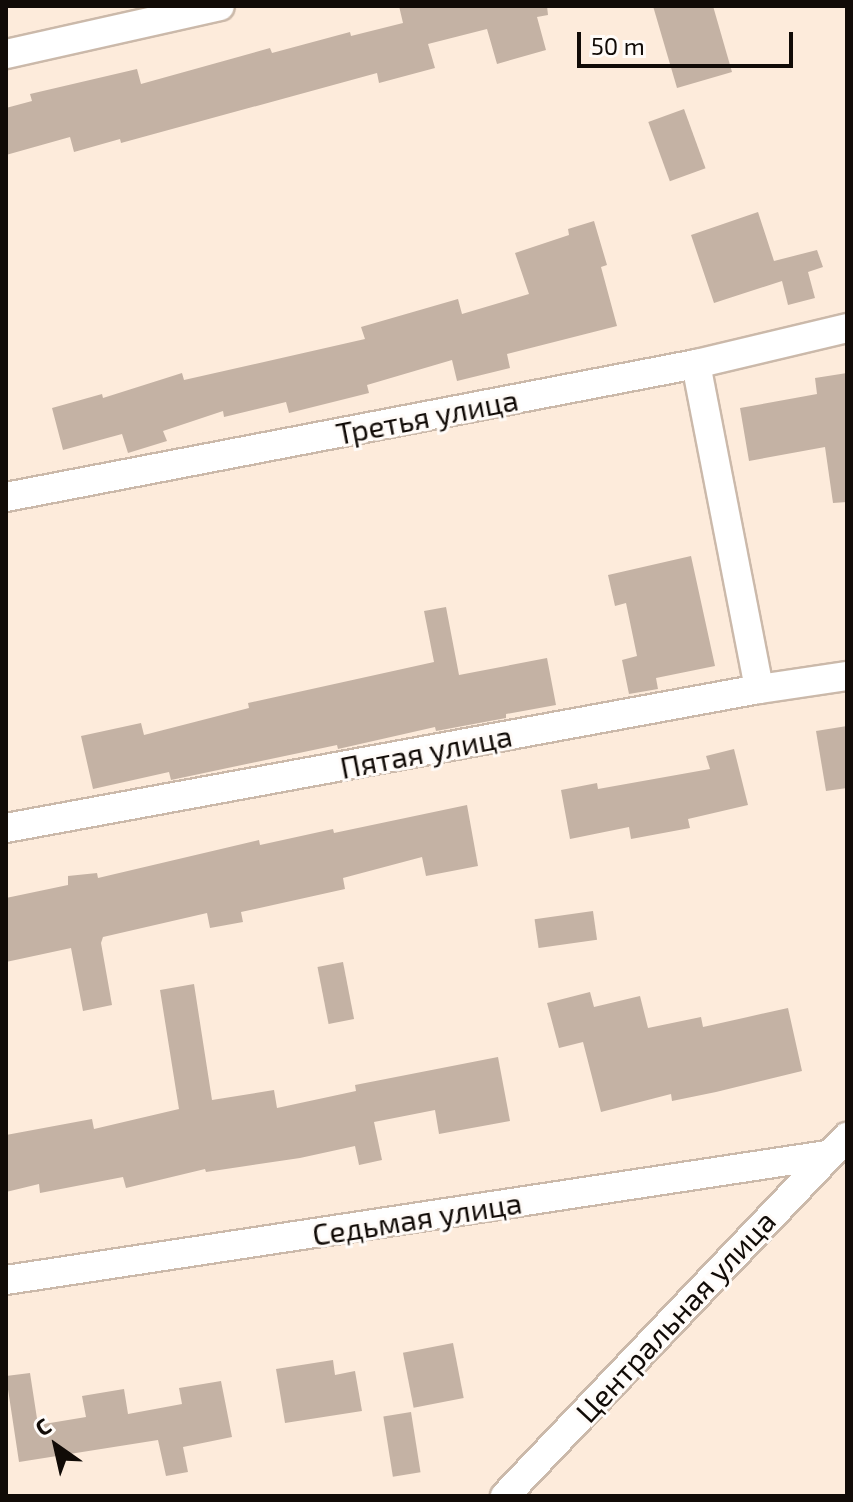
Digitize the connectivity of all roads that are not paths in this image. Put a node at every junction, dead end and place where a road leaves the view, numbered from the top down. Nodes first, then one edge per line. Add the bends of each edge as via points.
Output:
1 (220, 6) edge
2 (6, 54) edge
3 (847, 328) edge
4 (696, 364) junction
5 (6, 497) edge
6 (847, 676) edge
7 (759, 689) junction
8 (6, 828) edge
9 (837, 1146) edge
10 (6, 1280) edge
11 (505, 1496) edge

1 - 2 street
3 - 4 street, Третья улица
4 - 5 street, Третья улица
4 - 7 street
6 - 7 street, Пятая улица
7 - 8 street, Пятая улица
9 - 10 street, Седьмая улица
9 - 11 street, Центральная улица

